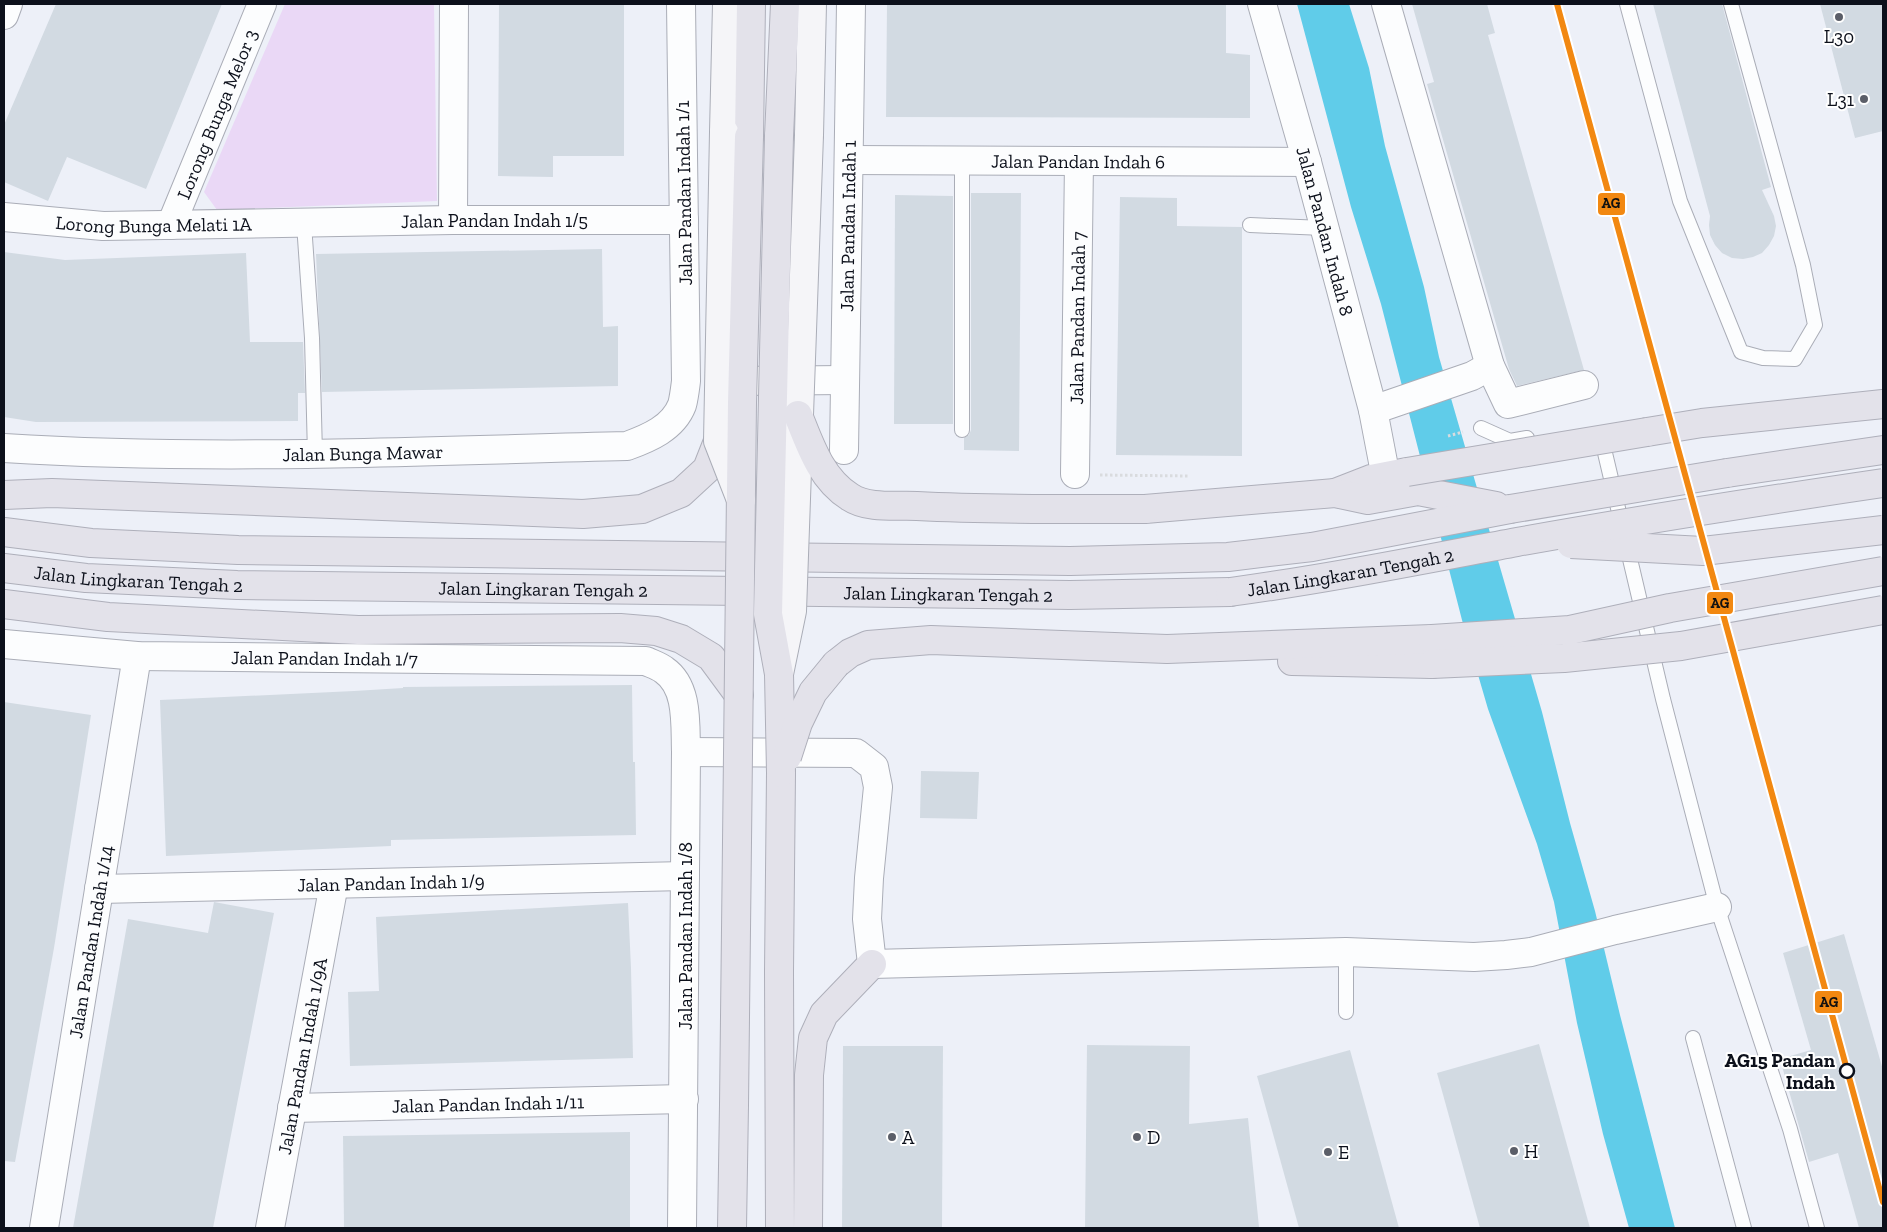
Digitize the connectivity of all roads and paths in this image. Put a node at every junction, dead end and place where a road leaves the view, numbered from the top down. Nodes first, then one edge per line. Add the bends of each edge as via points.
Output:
1 (8, 4) edge
2 (262, 4) edge
3 (454, 4) edge
4 (681, 4) edge
5 (726, 4) edge
6 (751, 4) edge
7 (785, 4) edge
8 (812, 4) edge
9 (851, 4) edge
10 (1262, 4) edge
11 (1386, 4) edge
12 (1627, 4) edge
13 (1731, 4) edge
14 (4, 15) edge
15 (736, 134) junction
16 (849, 160) junction
17 (962, 161) junction
18 (1079, 161) junction
19 (1307, 162) junction
20 (4, 217) edge
21 (453, 220) junction
22 (684, 220) junction
23 (304, 224) junction
24 (1250, 224) dead end
25 (171, 225) junction
26 (1324, 228) junction
27 (1481, 371) junction
28 (845, 380) junction
29 (686, 381) junction
30 (1584, 385) dead end
31 (1883, 404) edge
32 (1382, 407) junction
33 (798, 415) junction
34 (1481, 428) dead end
35 (962, 430) dead end
36 (718, 441) junction
37 (4, 448) edge
38 (844, 450) dead end
39 (1883, 450) edge
40 (316, 454) junction
41 (1395, 467) junction
42 (1075, 474) dead end
43 (1883, 484) edge
44 (1335, 493) junction
45 (4, 495) edge
46 (741, 501) junction
47 (1510, 509) junction
48 (1883, 530) edge
49 (4, 532) edge
50 (1518, 542) junction
51 (4, 568) edge
52 (1883, 571) edge
53 (4, 604) edge
54 (1883, 610) edge
55 (4, 644) edge
56 (1432, 651) junction
57 (137, 656) junction
58 (646, 661) joint
59 (779, 674) junction
60 (739, 695) junction
61 (686, 752) junction
62 (781, 773) junction
63 (685, 876) junction
64 (334, 884) junction
65 (99, 889) junction
66 (1717, 907) junction
67 (1346, 952) junction
68 (872, 964) junction
69 (1346, 1012) dead end
70 (1693, 1038) dead end
71 (684, 1099) junction
72 (292, 1108) junction
73 (44, 1228) edge
74 (270, 1228) edge
75 (682, 1228) edge
76 (732, 1228) edge
77 (780, 1228) edge
78 (808, 1228) edge
79 (1744, 1228) edge
80 (1817, 1228) edge

1 - 14 street
2 - 25 street, Lorong Bunga Melor 3
3 - 21 street
4 - 22 street, Jalan Pandan Indah 1/1
5 - 15 main road
6 - 15 highway
7 - 59 highway, bridge via 768,614
8 - 33 main road, bridge
9 - 16 street, Jalan Pandan Indah 1
10 - 19 street, Jalan Pandan Indah 8
11 - 27 street
12 - 13 lane via 1680,201 1740,352 1763,358 1795,359 1815,325 1804,265
15 - 36 main road, bridge
15 - 46 highway, bridge
16 - 17 street, Jalan Pandan Indah 6
16 - 28 street, Jalan Pandan Indah 1
17 - 18 street, Jalan Pandan Indah 6
17 - 35 lane
18 - 19 street, Jalan Pandan Indah 6
18 - 42 street, Jalan Pandan Indah 7
19 - 26 street, Jalan Pandan Indah 8
20 - 25 street, Lorong Bunga Melati 1A via 103,226
21 - 22 street, Jalan Pandan Indah 1/5
21 - 23 street, Jalan Pandan Indah 1/5
22 - 29 street, Jalan Pandan Indah 1/1
23 - 25 street, Lorong Bunga Melati 1A
23 - 40 lane
24 - 26 lane
26 - 32 street, Jalan Pandan Indah 8
27 - 30 street via 1508,404
27 - 32 street
28 - 29 street
28 - 38 street, Jalan Pandan Indah 1
29 - 40 street, Jalan Bunga Mawar via 682,405 668,425 650,438 627,446
31 - 41 highway, bridge via 1702,423
32 - 41 street, Jalan Pandan Indah 8
33 - 44 highway, bridge via 823,470 839,489 865,504 1145,510
33 - 59 main road, bridge via 792,611
34 - 66 lane via 1510,441 1600,428 1663,699
36 - 45 highway via 707,469 681,493 642,509 583,514 62,493
36 - 46 main road, bridge
37 - 40 street, Jalan Bunga Mawar via 92,453
39 - 47 highway, Jalan Lingkaran Tengah 2, bridge
41 - 44 highway
43 - 50 highway, Jalan Lingkaran Tengah 2, bridge
44 - 47 highway via 1368,500 1418,491
46 - 60 highway, bridge
47 - 49 highway, Jalan Lingkaran Tengah 2 via 1312,547 1228,557 1070,561 238,550 91,543
48 - 50 highway, bridge via 1703,551
50 - 51 highway, Jalan Lingkaran Tengah 2, bridge via 1317,580 1230,592 1070,595 237,586 86,578
52 - 56 highway, bridge via 1670,608 1570,630
53 - 60 highway via 108,617 358,630 620,628 656,631 681,639 711,657
54 - 56 highway, bridge via 1681,646 1564,658
55 - 57 street, Jalan Pandan Indah 1/7
56 - 62 highway, bridge via 1221,660 1167,650 931,640 868,645 836,664 813,692 798,723
57 - 58 street, Jalan Pandan Indah 1/7
57 - 65 street, Jalan Pandan Indah 1/14
58 - 61 street, Jalan Pandan Indah 1/8 via 665,671 677,685 683,702
59 - 62 highway, bridge
60 - 76 highway, bridge
61 - 63 street, Jalan Pandan Indah 1/8
61 - 68 street via 856,753 874,767 878,787 867,919
62 - 77 highway via 778,971
63 - 64 street, Jalan Pandan Indah 1/9
63 - 71 street, Jalan Pandan Indah 1/8
64 - 65 street, Jalan Pandan Indah 1/9
64 - 72 street, Jalan Pandan Indah 1/9A
65 - 73 street, Jalan Pandan Indah 1/14
66 - 67 street via 1531,952 1474,957
66 - 80 lane via 1790,1129
67 - 68 street
67 - 69 lane
68 - 78 highway via 824,1014 813,1038 809,1075
70 - 79 lane
71 - 72 street, Jalan Pandan Indah 1/11
71 - 75 street, Jalan Pandan Indah 1/8
72 - 74 street, Jalan Pandan Indah 1/9A

